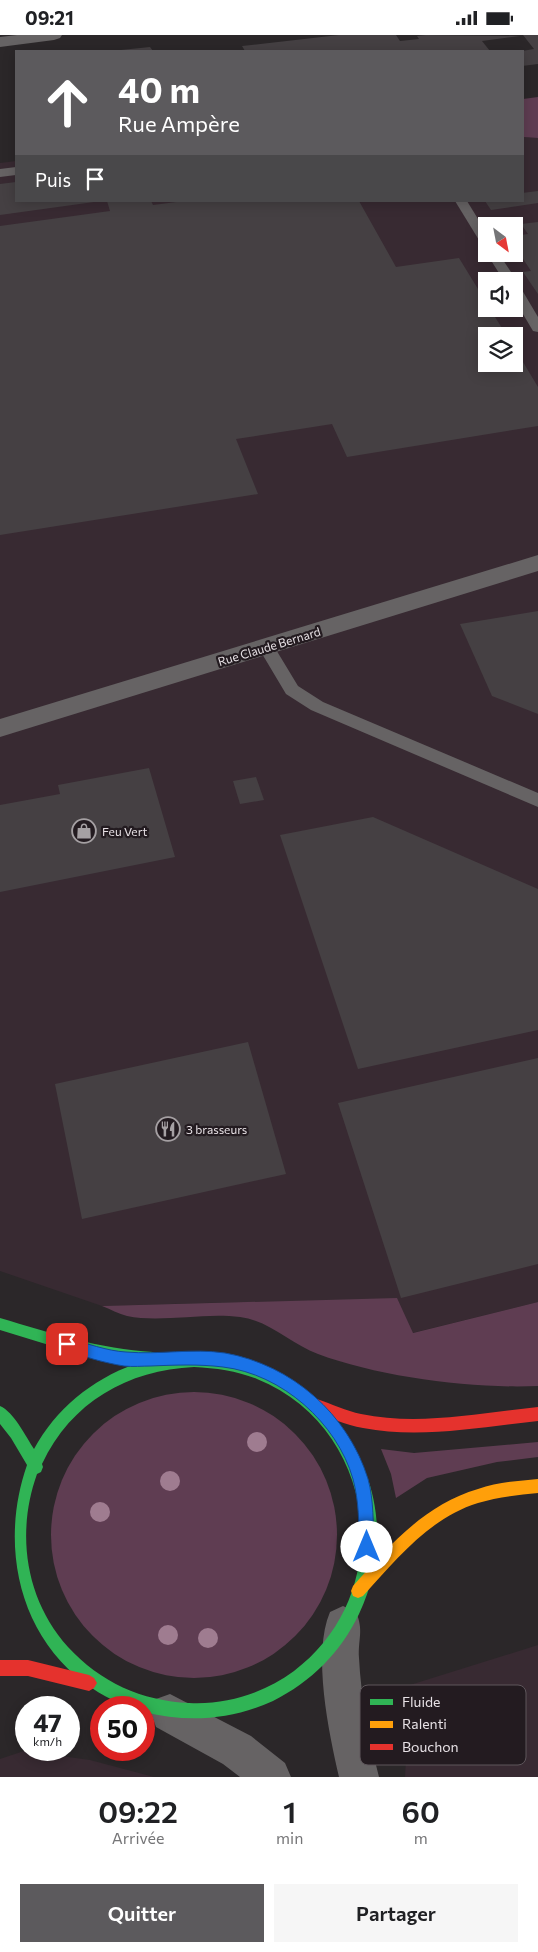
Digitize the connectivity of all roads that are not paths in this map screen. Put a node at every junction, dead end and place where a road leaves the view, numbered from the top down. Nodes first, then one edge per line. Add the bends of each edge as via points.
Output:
1 (54, 35) edge
2 (0, 42) edge
3 (15, 171) edge
4 (0, 173) edge
5 (462, 202) edge
6 (478, 229) edge
7 (523, 303) edge
8 (538, 328) edge
9 (538, 563) edge
10 (266, 647) junction
11 (0, 728) edge
12 (538, 800) edge
13 (0, 1324) edge
14 (184, 1359) junction
15 (317, 1406) junction
16 (0, 1413) edge
17 (538, 1414) edge
18 (36, 1467) junction
19 (538, 1486) edge
20 (491, 1492) junction
21 (26, 1496) junction
22 (538, 1501) edge
23 (6, 1523) dead end
24 (350, 1606) junction
25 (0, 1668) edge
26 (94, 1685) junction
27 (170, 1713) junction
28 (271, 1777) edge
29 (359, 1777) edge

1 - 2 street
3 - 4 lane
5 - 6 lane
7 - 8 lane
9 - 10 street, Rue Claude Bernard
10 - 11 street, Rue Claude Bernard
10 - 12 lane via 292,690 316,706
13 - 14 main road via 125,1359
14 - 15 main road via 225,1360 265,1371
14 - 18 main road via 124,1375 88,1398 58,1429
15 - 17 main road via 389,1425
15 - 24 main road via 343,1440 360,1479 365,1502 367,1547
16 - 18 main road
18 - 21 main road
19 - 20 main road
20 - 22 lane
20 - 24 main road via 447,1508 424,1523
21 - 23 main road
21 - 26 main road via 20,1542 26,1589 45,1633 75,1670
24 - 27 main road via 317,1658 281,1687 238,1707 216,1712
24 - 29 street via 340,1656 350,1741
25 - 26 main road via 28,1668
26 - 27 main road via 128,1702
27 - 28 street via 238,1750

